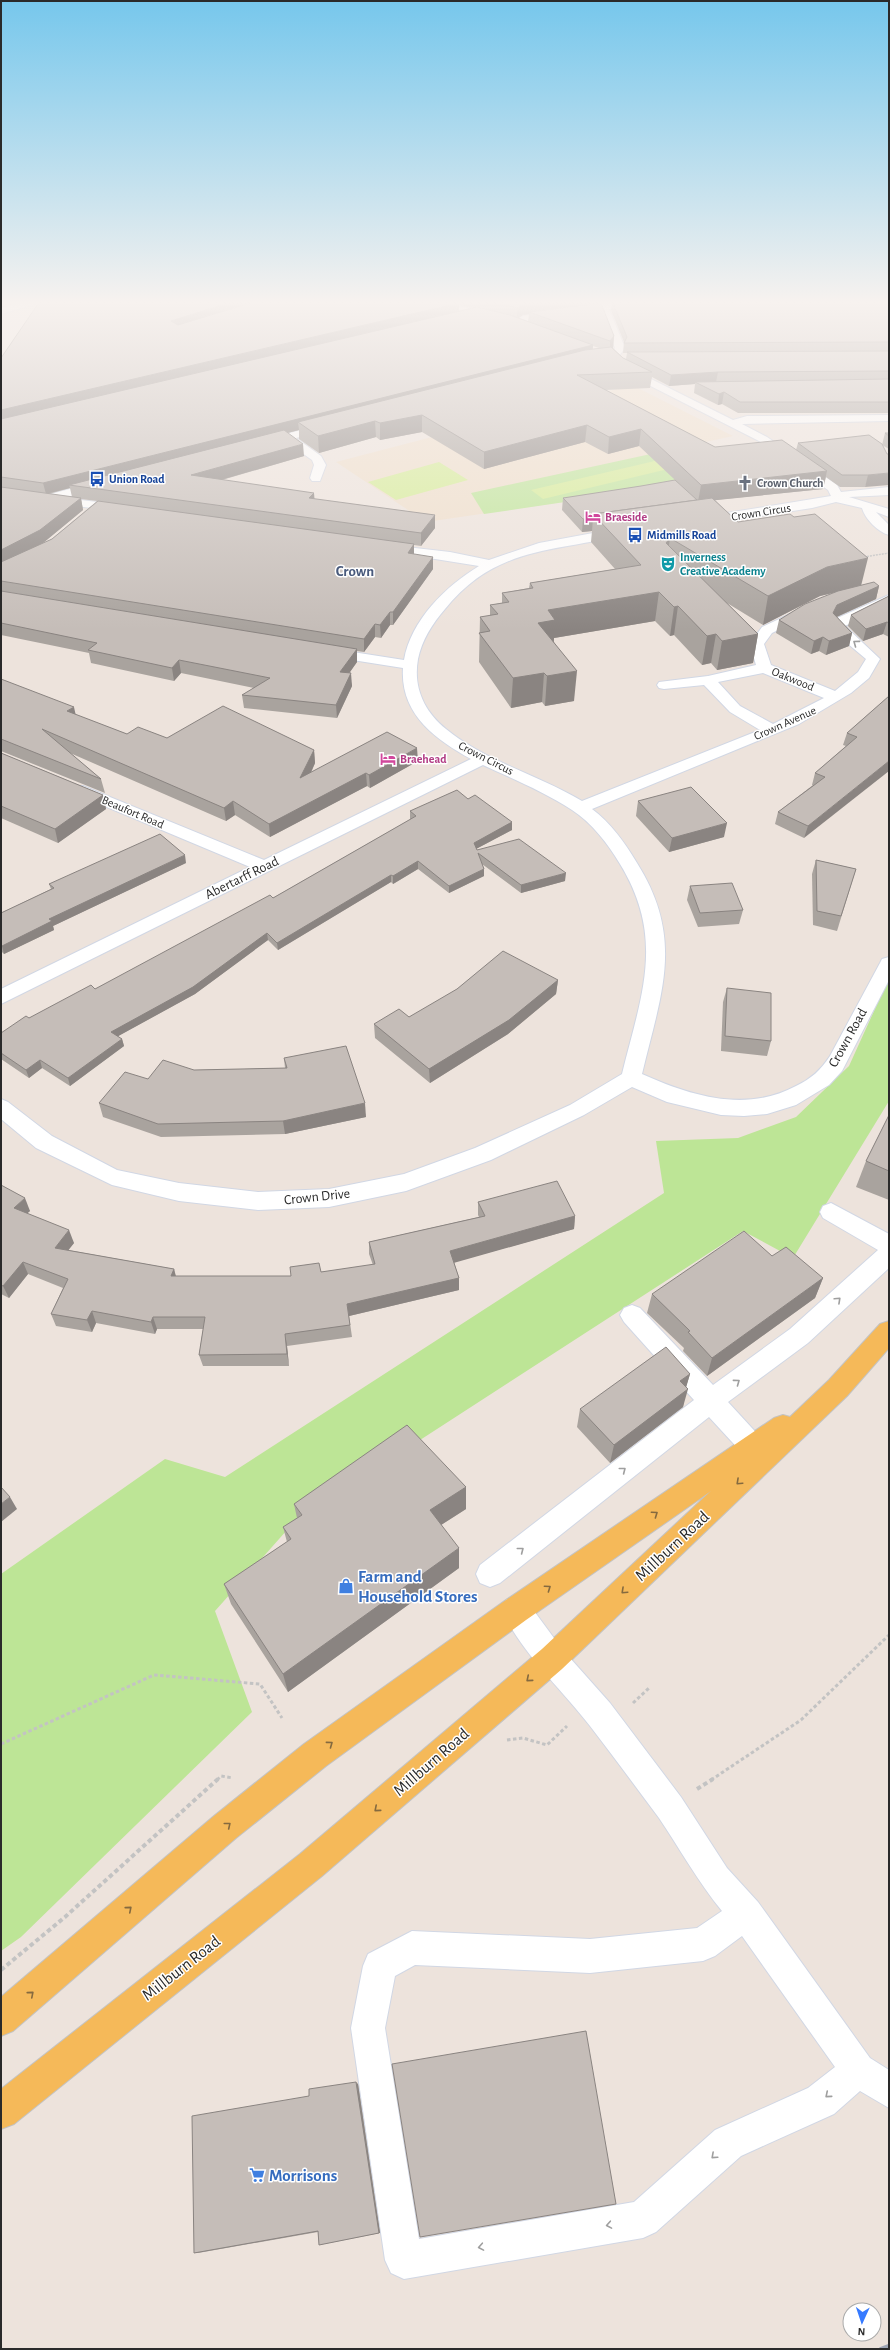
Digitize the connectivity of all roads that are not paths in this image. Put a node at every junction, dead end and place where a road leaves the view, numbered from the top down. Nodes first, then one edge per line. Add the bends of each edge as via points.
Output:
1 (709, 411) edge
2 (855, 418) junction
3 (889, 418) edge
4 (340, 423) edge
5 (734, 423) junction
6 (864, 432) dead end
7 (287, 437) junction
8 (248, 447) edge
9 (316, 478) dead end
10 (109, 483) edge
11 (889, 491) edge
12 (1, 493) edge
13 (837, 497) junction
14 (47, 499) junction
15 (868, 505) junction
16 (98, 506) junction
17 (130, 511) edge
18 (889, 513) edge
19 (88, 515) edge
20 (688, 523) edge
21 (635, 530) edge
22 (889, 531) edge
23 (372, 545) edge
24 (488, 564) junction
25 (889, 599) edge
26 (820, 603) edge
27 (315, 650) edge
28 (409, 665) junction
29 (764, 668) junction
30 (708, 680) junction
31 (664, 685) dead end
32 (836, 697) junction
33 (772, 730) junction
34 (483, 759) junction
35 (60, 781) edge
36 (580, 808) junction
37 (265, 867) junction
38 (889, 963) edge
39 (1, 997) edge
40 (631, 1078) junction
41 (1, 1107) edge
42 (831, 1212) dead end
43 (889, 1245) edge
44 (889, 1254) edge
45 (632, 1315) dead end
46 (889, 1331) edge
47 (838, 1388) junction
48 (711, 1401) junction
49 (753, 1446) junction
50 (490, 1574) dead end
51 (516, 1610) junction
52 (552, 1659) junction
53 (746, 1914) junction
54 (1, 2019) edge
55 (858, 2070) junction
56 (889, 2090) edge
57 (1, 2111) edge

1 - 5 street
2 - 3 street
2 - 5 street via 763,419
2 - 6 street
4 - 7 street
5 - 13 street via 786,454 833,488
7 - 8 street
7 - 9 street via 317,458 320,465
10 - 14 street
11 - 13 street, Crown Circus
12 - 14 street
13 - 15 street
13 - 20 street, Crown Circus via 812,504
14 - 16 street
15 - 18 street
15 - 22 street via 870,515
16 - 17 street
16 - 19 street
21 - 24 street, Crown Circus via 552,542 518,551
23 - 24 street
24 - 28 street, Crown Circus via 459,586 438,607 418,635
32 -> 25 street, Crown Avenue via 867,673 874,659 842,633 838,626 840,622
26 - 29 street, Oakwood via 767,630 756,644
27 - 28 street
28 - 34 street, Crown Circus via 412,694 426,719 449,738
29 - 30 street
29 - 32 street, Oakwood
30 - 31 street
30 - 33 street via 735,709
32 - 33 street, Crown Avenue via 820,708
33 - 36 street, Crown Avenue
34 - 36 street, Crown Circus via 534,781
34 - 37 street, Abertarff Road
35 - 37 street, Beaufort Road
36 - 40 street, Crown Circus via 610,837 632,867 646,895 654,923 657,948 655,972
37 - 39 street, Abertarff Road
38 - 40 street, Crown Road via 827,1076 798,1096 760,1108 737,1110 658,1091
40 - 41 street, Crown Drive via 577,1110 483,1154 406,1182 330,1198 258,1201 179,1192 112,1177 44,1142
42 - 43 street
48 -> 44 street via 799,1336
45 - 48 street
46 - 47 main road, Millburn Road
47 - 49 main road, Millburn Road
47 -> 52 main road, Millburn Road
48 - 49 street
50 -> 48 street
51 -> 49 main road, Millburn Road
51 - 52 street
54 -> 51 main road, Millburn Road via 225,1827 315,1755
52 - 53 street via 599,1714 670,1808 716,1878
52 -> 57 main road, Millburn Road via 311,1865
53 - 55 street
55 -> 53 street via 821,2101 728,2143 643,2219 404,2260 368,2028 380,1966 412,1948 590,1956 703,1944
55 - 56 street

